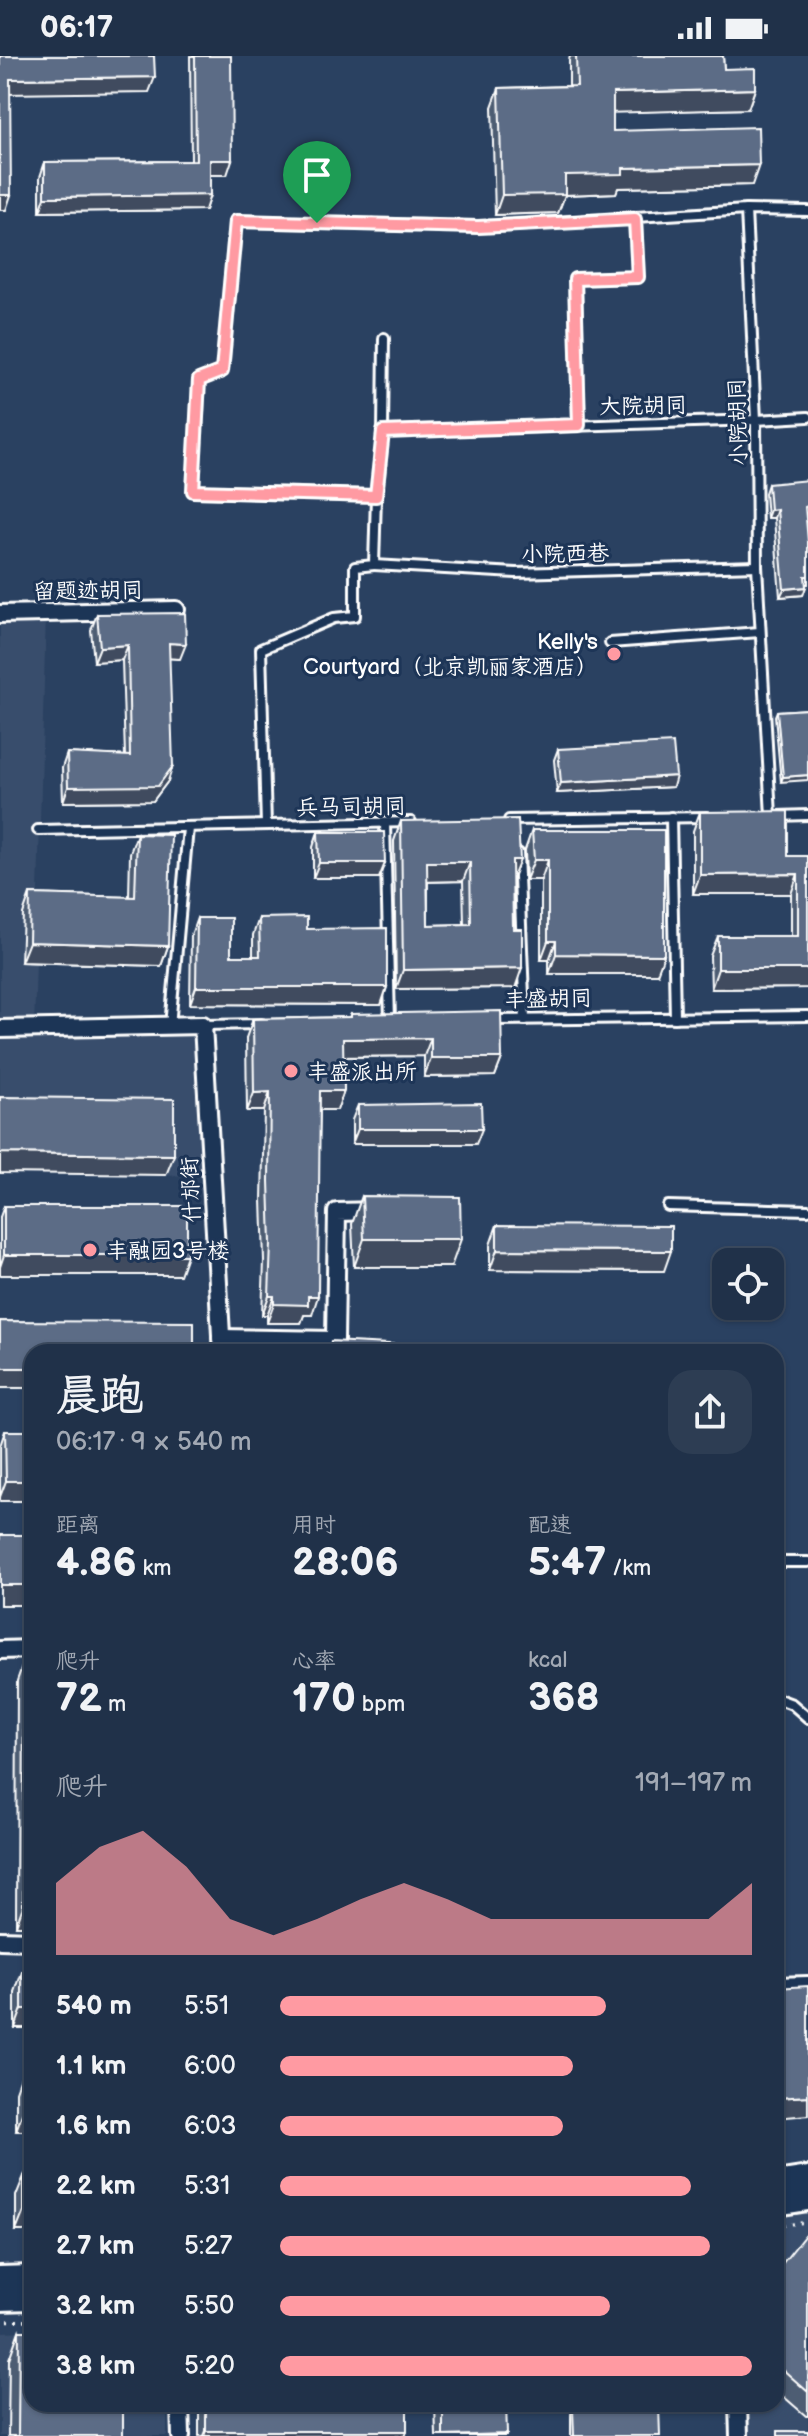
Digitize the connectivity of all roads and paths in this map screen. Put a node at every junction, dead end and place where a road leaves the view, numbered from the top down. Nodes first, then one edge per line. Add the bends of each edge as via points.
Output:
1 (746, 210) junction
2 (808, 211) edge
3 (635, 219) junction
4 (384, 338) dead end
5 (808, 417) edge
6 (756, 420) junction
7 (579, 425) junction
8 (383, 432) junction
9 (376, 496) junction
10 (374, 565) junction
11 (757, 566) junction
12 (176, 610) edge
13 (0, 614) edge
14 (760, 632) junction
15 (610, 643) dead end
16 (808, 815) edge
17 (757, 816) edge
18 (771, 816) junction
19 (671, 817) junction
20 (714, 817) edge
21 (517, 820) junction
22 (502, 821) edge
23 (415, 822) edge
24 (385, 823) junction
25 (266, 825) junction
26 (188, 828) junction
27 (38, 830) dead end
28 (808, 1016) edge
29 (675, 1018) junction
30 (525, 1020) junction
31 (480, 1021) edge
32 (374, 1022) edge
33 (390, 1022) junction
34 (405, 1022) edge
35 (265, 1024) edge
36 (203, 1025) junction
37 (170, 1026) junction
38 (0, 1029) edge
39 (668, 1206) dead end
40 (808, 1210) edge
41 (394, 1211) edge
42 (222, 1344) edge
43 (245, 1344) edge
44 (784, 1562) edge
45 (808, 1562) edge
46 (24, 1649) edge
47 (0, 1650) edge
48 (784, 1701) edge
49 (808, 1718) edge
50 (0, 1940) edge
51 (24, 1941) edge
52 (808, 1985) edge
53 (784, 1986) edge
54 (808, 2178) edge
55 (784, 2182) edge
56 (808, 2199) edge
57 (784, 2203) edge
58 (808, 2222) edge
59 (784, 2225) edge
60 (24, 2277) edge
61 (0, 2278) edge
62 (24, 2298) edge
63 (0, 2299) edge
64 (24, 2320) edge
65 (0, 2321) edge
66 (180, 2412) edge
67 (738, 2412) edge
68 (181, 2436) edge
69 (739, 2436) edge

1 - 2 lane
1 - 3 lane
1 - 6 lane, 小院胡同
3 - 7 lane via 638,277 575,279
3 - 9 lane via 478,227 236,221 222,371 199,380 193,491
4 - 8 lane
5 - 6 lane, 大院胡同
6 - 7 lane, 大院胡同
6 - 11 lane, 小院胡同
7 - 8 lane, 大院胡同
8 - 9 lane
9 - 10 lane
10 - 11 lane, 小院西巷 via 516,573
10 - 25 lane via 355,567 355,616 334,618 261,649
11 - 14 lane, 小院胡同
12 - 13 street, 留题迹胡同
14 - 15 lane
14 - 18 lane, 小院胡同
16 - 18 lane
17 - 18 lane
19 - 20 lane
19 - 21 lane
19 - 29 lane
21 - 22 lane
21 - 30 lane
23 - 24 lane, 兵马司胡同
24 - 25 lane, 兵马司胡同
24 - 33 lane
25 - 26 lane, 兵马司胡同
26 - 27 lane, 兵马司胡同
26 - 37 lane
28 - 29 lane, 丰盛胡同
29 - 30 lane, 丰盛胡同
30 - 31 lane, 丰盛胡同
32 - 33 lane
33 - 34 lane
35 - 36 lane
36 - 37 street
36 - 42 street, 什邡街
37 - 38 street
39 - 40 lane
41 - 43 street via 337,1212 335,1340
44 - 45 lane
46 - 47 street
48 - 49 lane
50 - 51 street
52 - 53 street
54 - 55 main road
56 - 57 main road
58 - 59 path
60 - 61 main road
62 - 63 main road
64 - 65 path
66 - 68 street
67 - 69 street

